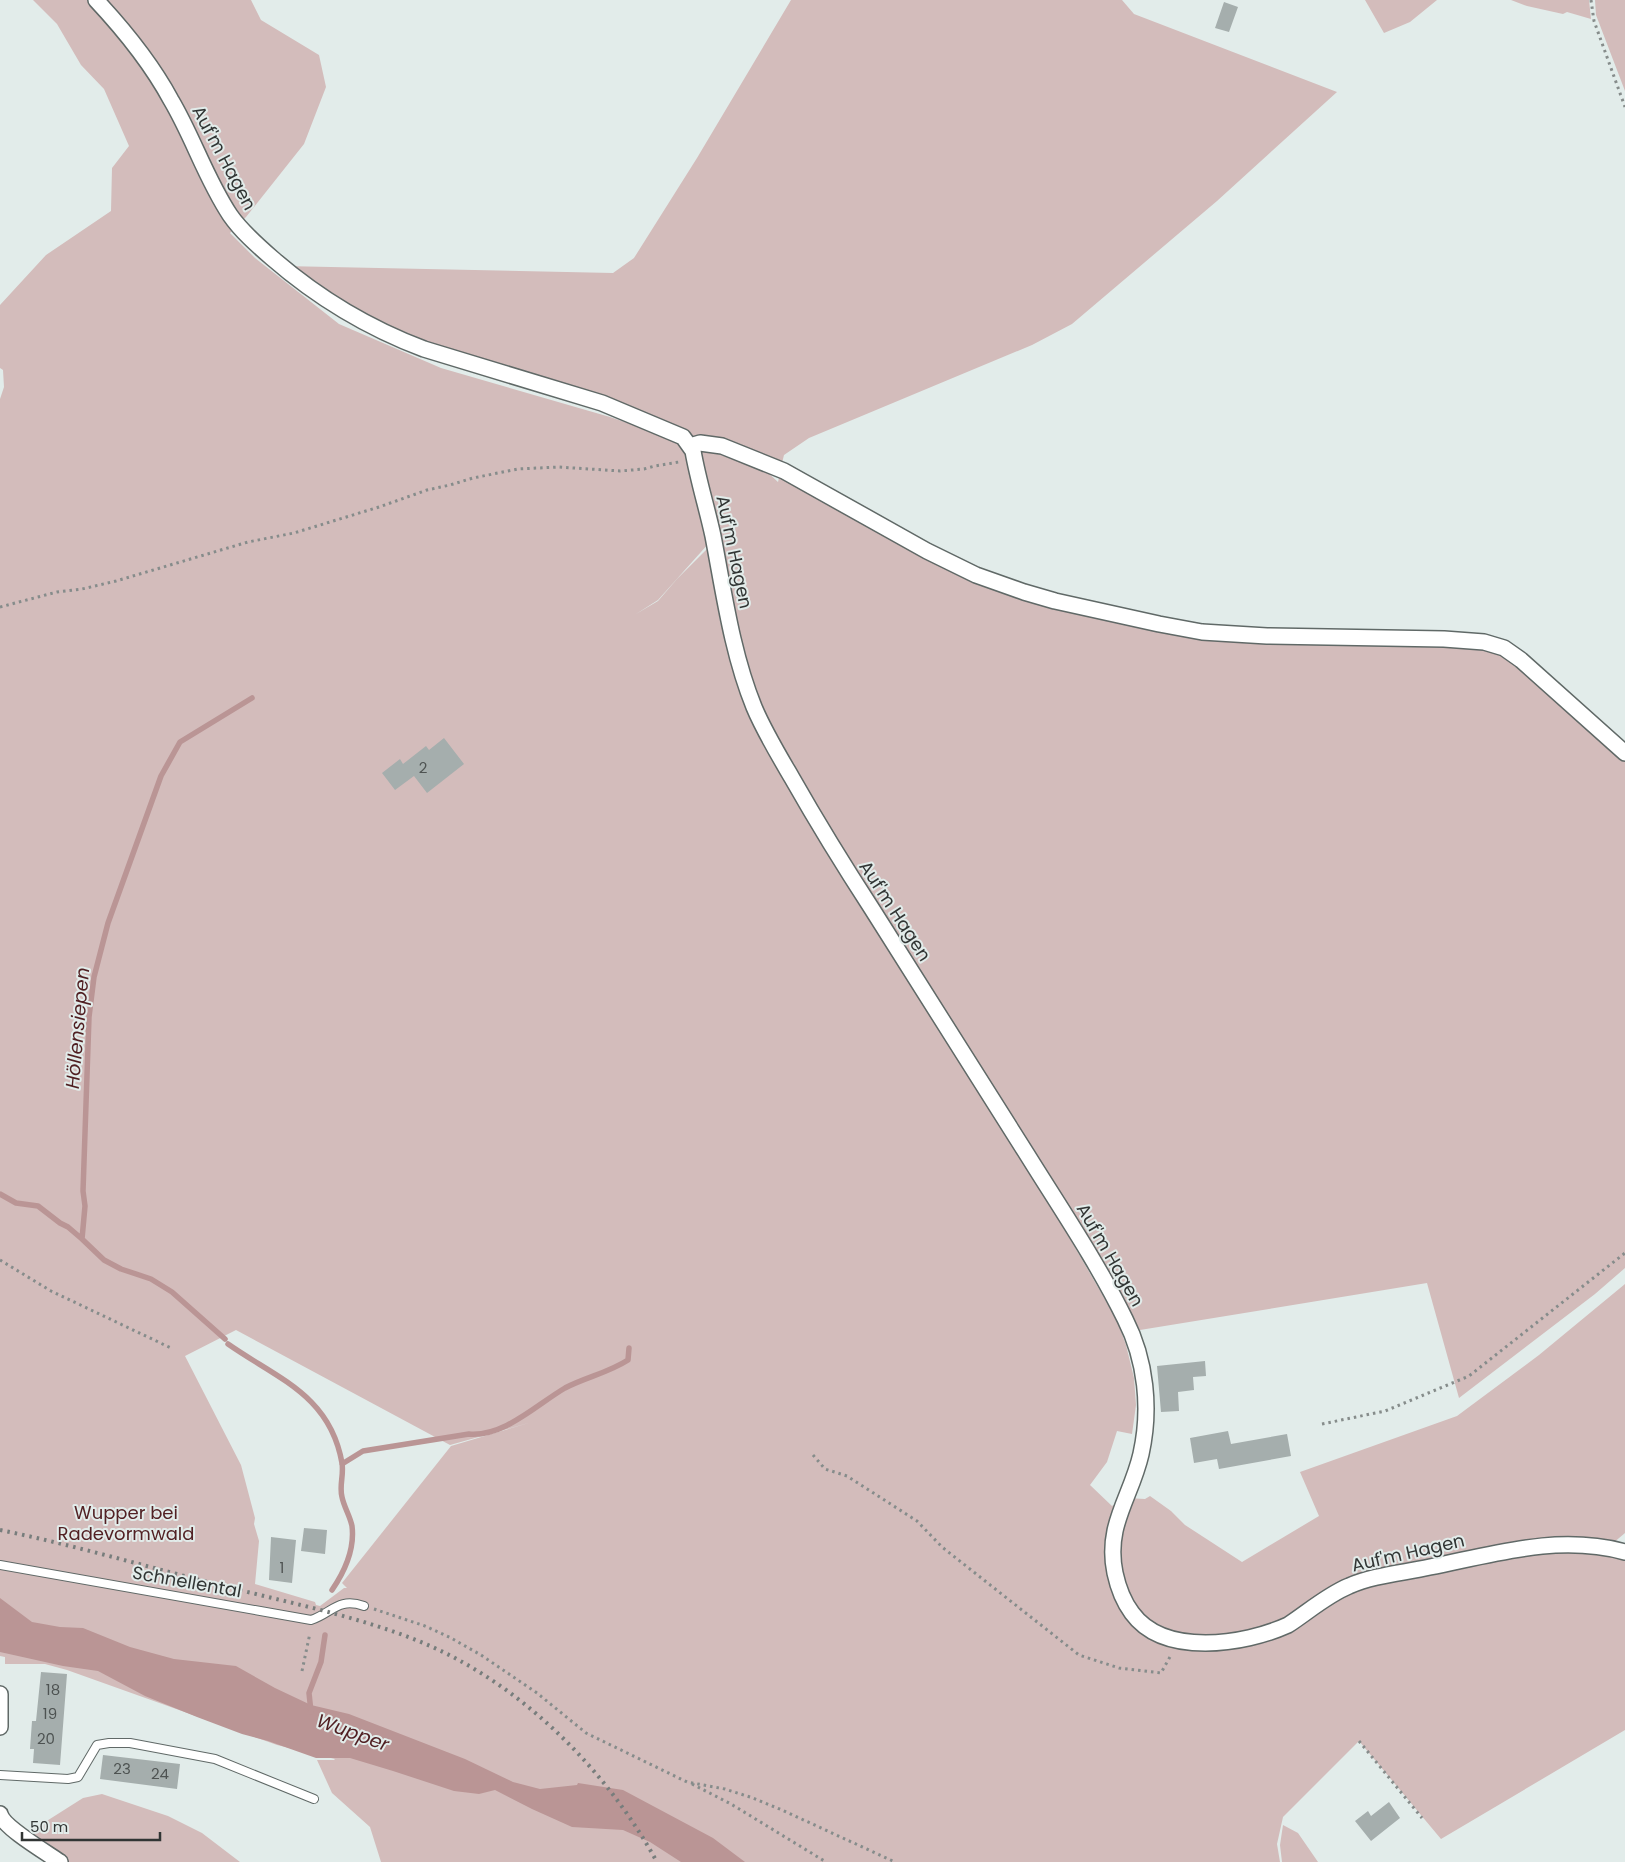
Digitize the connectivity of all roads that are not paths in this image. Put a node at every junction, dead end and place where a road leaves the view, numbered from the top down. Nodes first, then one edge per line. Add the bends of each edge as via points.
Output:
1 (96, 0) edge
2 (692, 454) junction
3 (1625, 753) edge
4 (1625, 1552) edge
5 (0, 1565) edge
6 (364, 1606) road end
7 (0, 1694) edge
8 (0, 1727) edge
9 (0, 1775) edge
10 (314, 1799) dead end
11 (0, 1814) edge
12 (60, 1862) edge

1 - 2 street, Auf'm Hagen via 134,43 172,100 230,215 252,240 311,290 358,320 400,340 602,403 683,438
2 - 3 street via 700,443 722,446 784,471 976,575 1054,601 1202,632 1444,639 1484,642 1504,648
2 - 4 street, Auf'm Hagen via 712,532 728,620 744,677 768,736 847,870 1073,1229 1126,1319 1135,1342 1146,1391 1146,1428 1140,1457 1114,1531 1113,1561 1123,1598 1136,1619 1161,1637 1178,1642 1224,1641 1288,1625 1330,1596 1366,1579 1533,1546 1577,1545
5 - 6 lane, Schnellental via 311,1620 336,1606 355,1602
7 - 8 street
9 - 10 lane via 78,1777 97,1745 130,1743 215,1759
11 - 12 street via 13,1830

